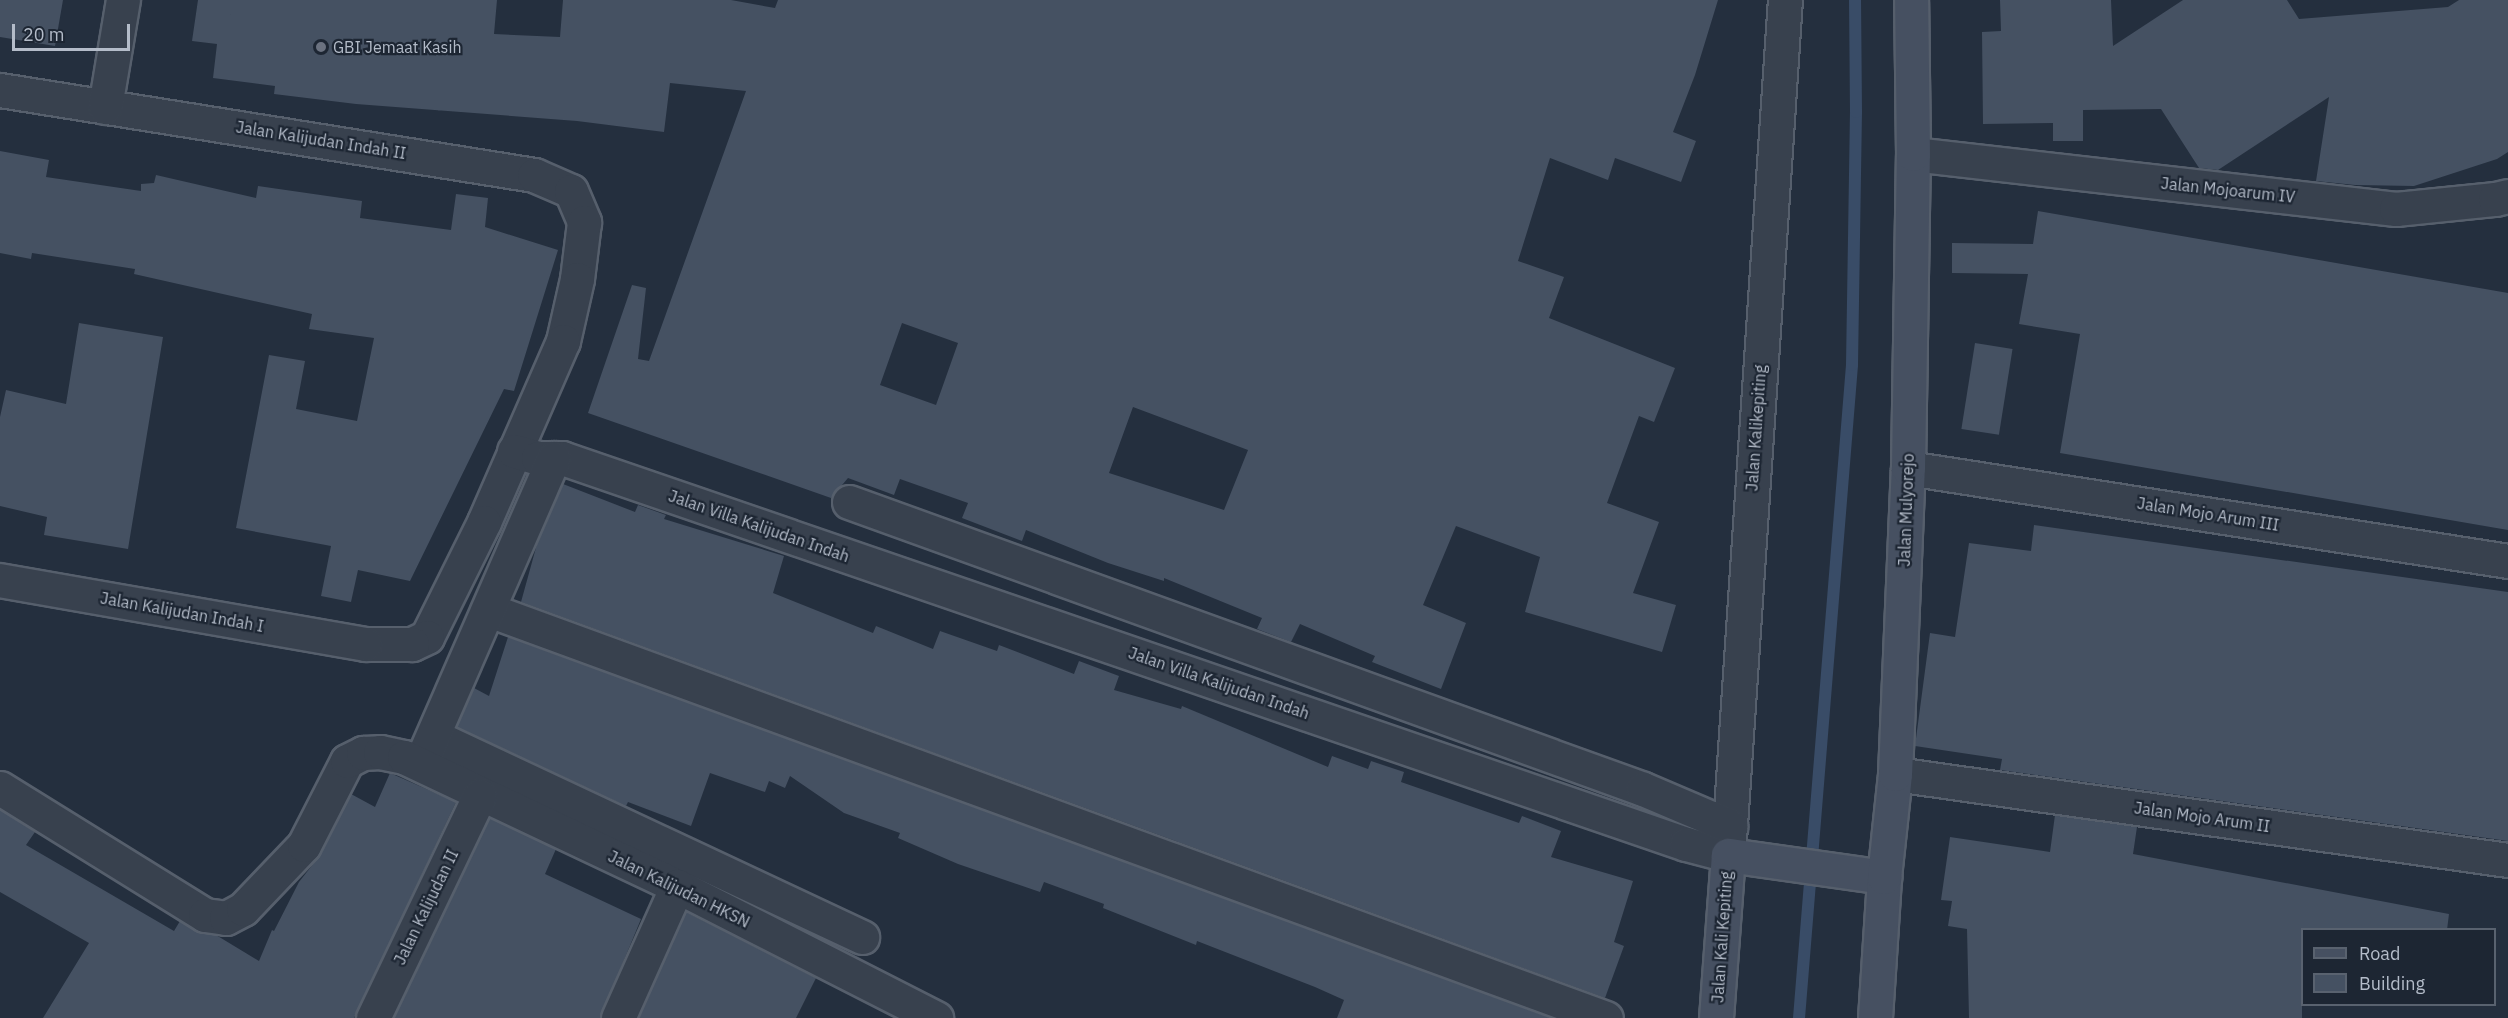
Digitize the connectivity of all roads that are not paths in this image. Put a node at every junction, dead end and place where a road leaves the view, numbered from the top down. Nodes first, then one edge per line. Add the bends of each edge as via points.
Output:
1 (123, 0) edge
2 (1785, 0) edge
3 (1911, 0) edge
4 (0, 90) edge
5 (105, 107) junction
6 (1914, 154) junction
7 (2508, 195) edge
8 (519, 439) junction
9 (558, 458) junction
10 (1908, 468) junction
11 (849, 502) dead end
12 (2508, 561) edge
13 (0, 580) edge
14 (489, 610) junction
15 (426, 750) junction
16 (1895, 774) junction
17 (0, 788) edge
18 (480, 795) junction
19 (1729, 840) junction
20 (2508, 860) edge
21 (1884, 877) junction
22 (677, 886) junction
23 (862, 937) dead end
24 (373, 1018) edge
25 (618, 1018) edge
26 (936, 1018) edge
27 (1606, 1018) edge
28 (1716, 1018) edge
29 (1875, 1018) edge

1 - 5 street
2 - 19 street, Jalan Kalikepiting
3 - 6 main road, Jalan Mulyorejo
4 - 5 street, Jalan Kalijudan Indah II
5 - 8 street, Jalan Kalijudan Indah II via 534,175 571,191 584,222 577,279 563,340
6 - 7 street, Jalan Mojoarum IV via 2397,209
6 - 10 main road, Jalan Mulyorejo
8 - 9 street via 550,438
8 - 13 street, Jalan Kalijudan Indah I via 442,611 427,636 412,645 365,644
9 - 14 street
9 - 19 street, Jalan Villa Kalijudan Indah via 1675,840
10 - 12 street, Jalan Mojo Arum III
10 - 16 main road, Jalan Mulyorejo
11 - 19 street, Jalan Villa Kalijudan Indah via 1643,789
14 - 15 street
14 - 27 street
15 - 17 street via 404,757 363,753 347,760 304,845 243,909 226,918 205,915
15 - 18 street, Jalan Kalijudan HKSN
15 - 23 street
16 - 20 street, Jalan Mojo Arum II
16 - 21 main road, Jalan Mulyorejo
18 - 22 street, Jalan Kalijudan HKSN
18 - 24 street, Jalan Kalijudan II
19 - 21 main road, Jalan Villa Kalijudan Indah via 1762,861
19 - 28 main road, Jalan Kali Kepiting
21 - 29 main road, Jalan Mulyorejo
22 - 25 street
22 - 26 street, Jalan Kalijudan HKSN

